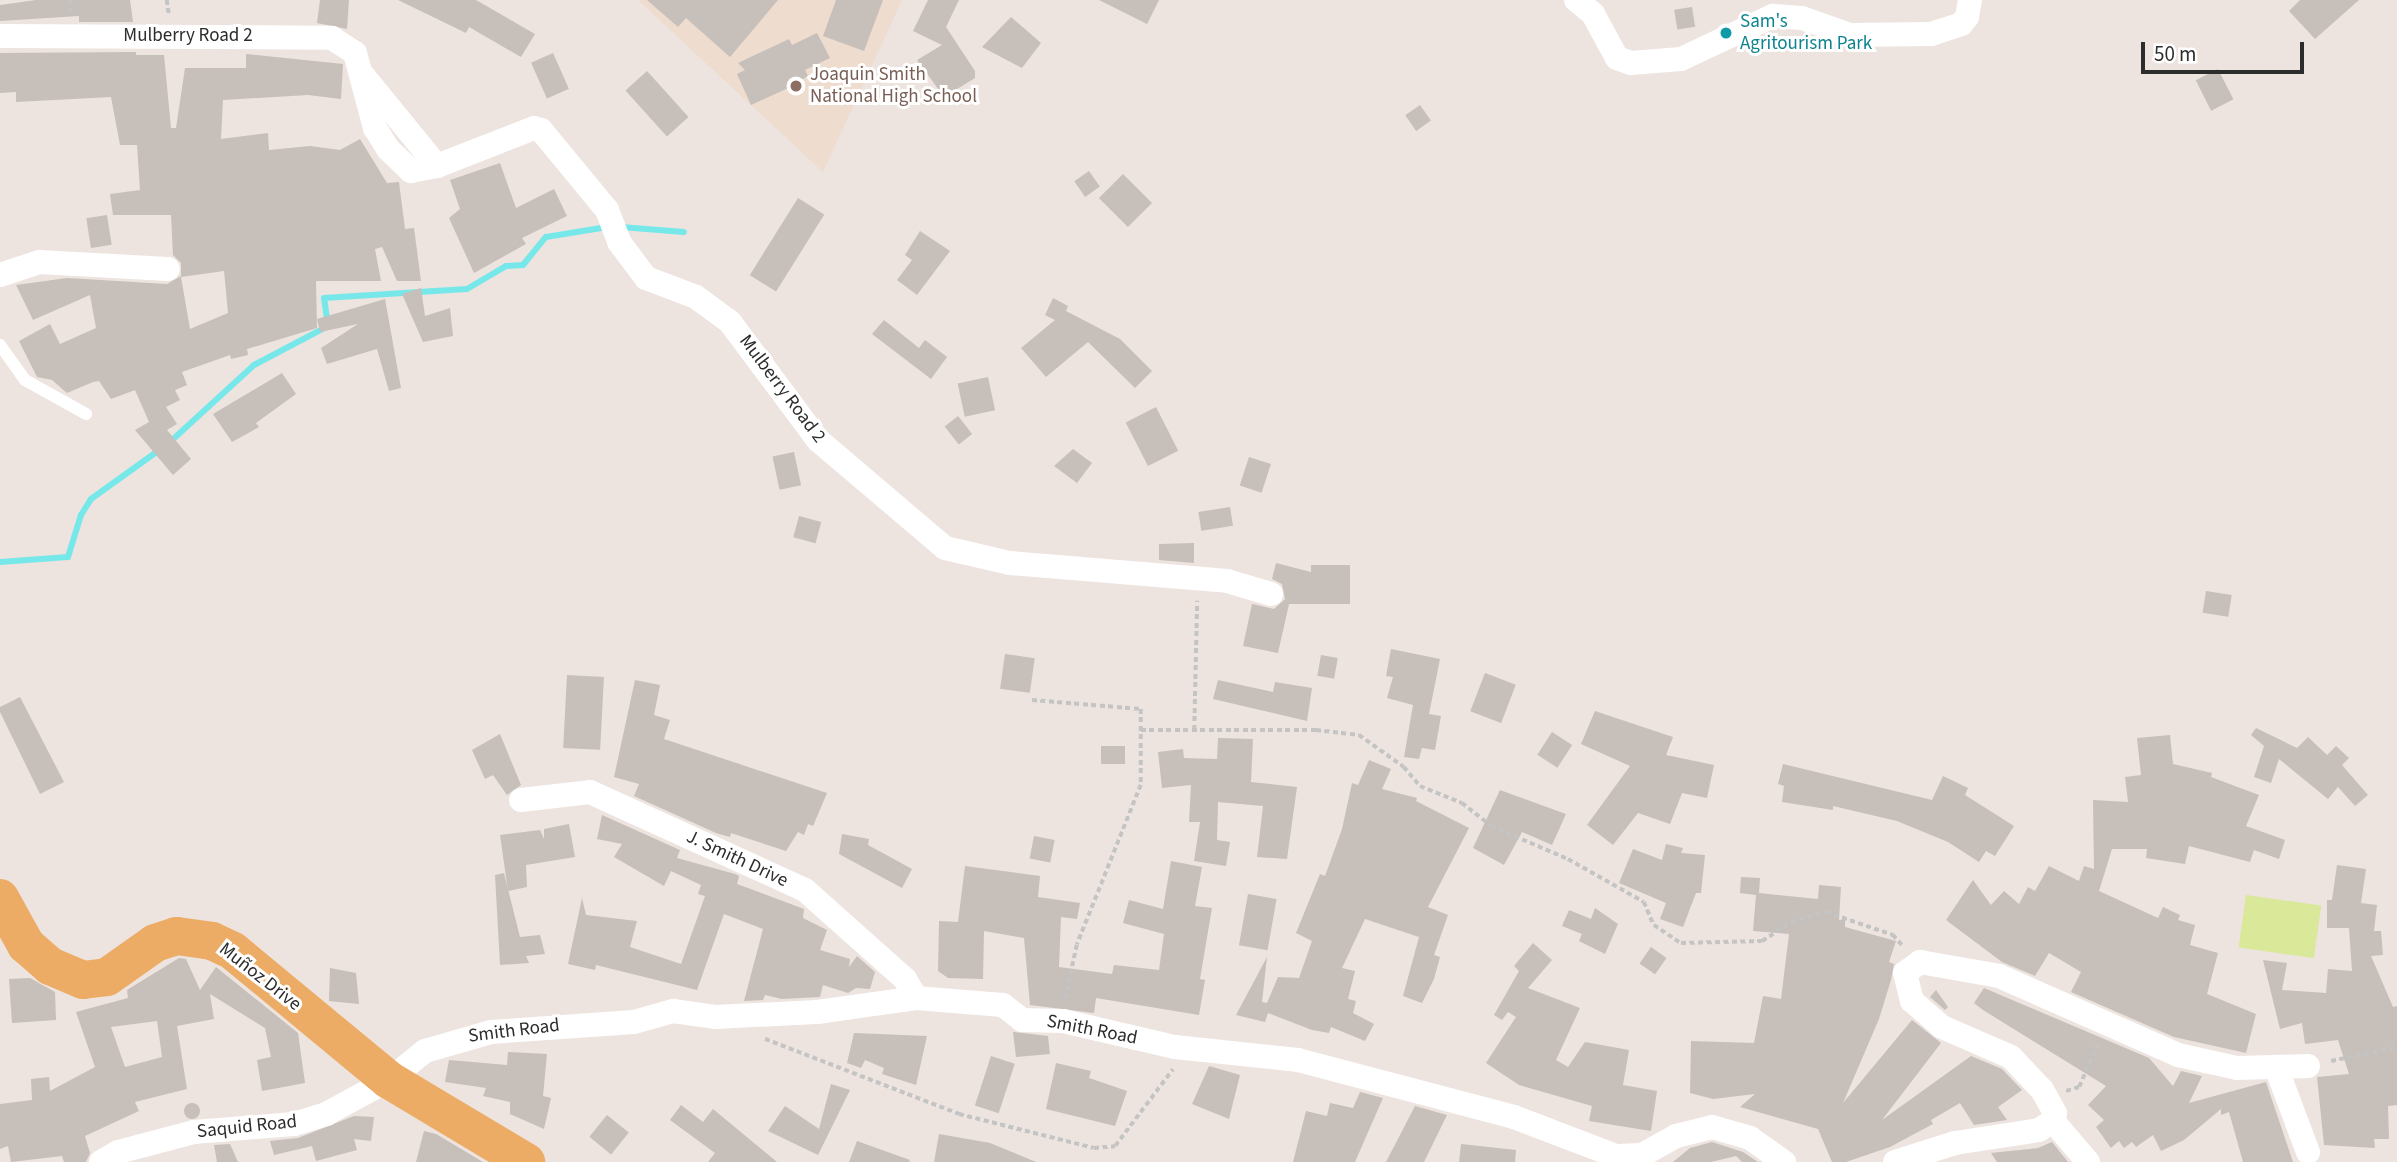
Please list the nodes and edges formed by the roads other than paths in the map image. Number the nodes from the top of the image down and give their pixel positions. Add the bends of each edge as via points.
1 (1576, 0) edge
2 (1970, 0) edge
3 (0, 36) edge
4 (168, 269) dead end
5 (0, 275) edge
6 (0, 345) edge
7 (86, 414) dead end
8 (1271, 594) dead end
9 (521, 800) dead end
10 (4, 919) edge
11 (916, 998) junction
12 (2308, 1066) road end
13 (2276, 1067) junction
14 (389, 1080) junction
15 (2050, 1110) junction
16 (1665, 1152) edge
17 (2308, 1152) dead end
18 (2088, 1161) edge
19 (101, 1162) edge
20 (526, 1162) edge
21 (1784, 1162) edge
22 (1895, 1162) edge

1 - 2 street via 1593,13 1617,58 1631,63 1681,59 1773,16 1802,18 1850,35 1941,32 1968,18
3 - 8 street, Mulberry Road 2 via 331,38 355,53 368,110 388,149 411,171 437,166 534,128 541,130 612,218 619,242 646,278 696,297 730,322 818,440 945,548 1010,563 1227,581
4 - 5 street via 39,262
6 - 7 lane via 26,380
9 - 11 street, J. Smith Drive via 590,792 805,890 905,979
10 - 14 main road, Muñoz Drive via 50,966 83,980 123,970 155,943 177,936 201,936 233,951
11 - 14 street, Smith Road via 792,1013 715,1017 673,1011 634,1022 491,1032 425,1051
11 - 16 street, Smith Road via 1003,1005 1022,1020 1063,1021 1189,1049 1298,1060 1514,1117 1616,1156
12 - 13 street
13 - 15 street via 2237,1068 2178,1055 1999,976 1920,962 1905,973 1912,1001 1942,1027 2011,1057
13 - 17 street
14 - 19 street, Saquid Road via 326,1114 294,1124 194,1132 118,1152
14 - 20 main road, Muñoz Drive
15 - 18 street
15 - 22 street via 2039,1130 1955,1143
16 - 21 street, Smith Road via 1697,1128 1726,1129 1750,1138

